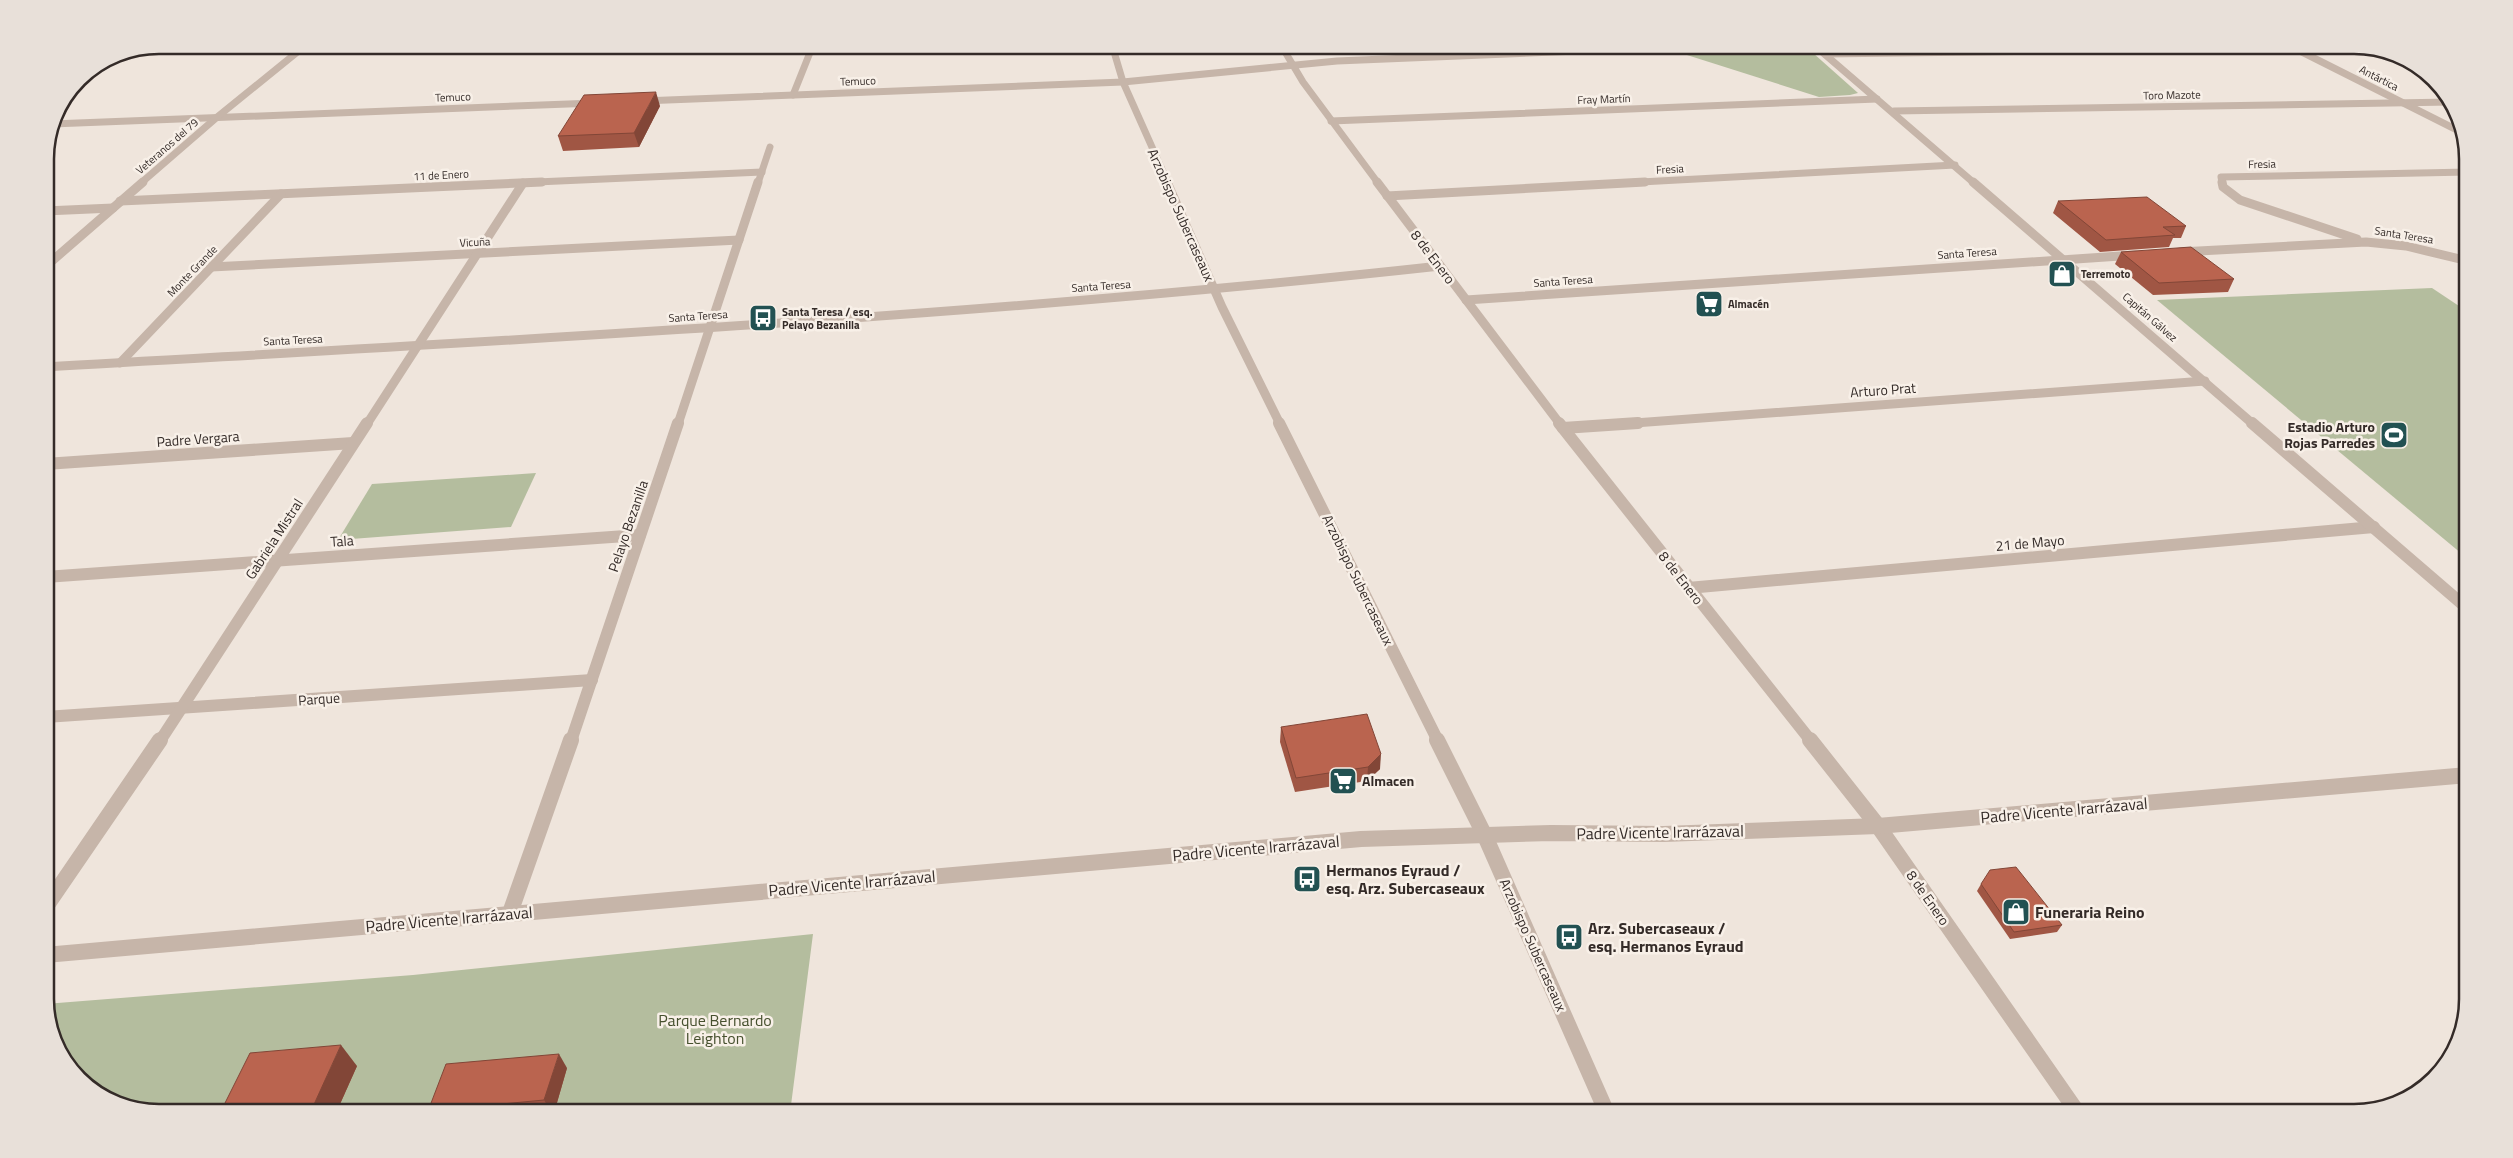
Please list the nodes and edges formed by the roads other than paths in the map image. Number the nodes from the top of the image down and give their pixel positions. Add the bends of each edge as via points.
1 (295, 54) edge
2 (809, 54) edge
3 (1115, 54) edge
4 (1286, 54) edge
5 (1505, 54) edge
6 (1825, 54) edge
7 (2306, 54) edge
8 (1292, 65) junction
9 (1123, 82) junction
10 (793, 95) junction
11 (1877, 99) junction
12 (634, 102) edge
13 (2443, 102) edge
14 (604, 103) edge
15 (2402, 103) junction
16 (1894, 111) junction
17 (216, 118) junction
18 (1331, 121) junction
19 (60, 124) edge
20 (2455, 129) edge
21 (770, 147) dead end
22 (1955, 165) junction
23 (762, 172) junction
24 (2459, 172) edge
25 (522, 183) junction
26 (281, 194) junction
27 (1387, 196) junction
28 (120, 201) junction
29 (113, 208) junction
30 (54, 211) edge
31 (739, 240) junction
32 (2366, 242) junction
33 (477, 253) junction
34 (2172, 253) edge
35 (2143, 255) edge
36 (54, 259) edge
37 (2459, 259) edge
38 (2064, 260) junction
39 (211, 266) junction
40 (1440, 266) junction
41 (1214, 290) junction
42 (1466, 300) junction
43 (710, 328) junction
44 (418, 345) junction
45 (120, 363) junction
46 (54, 367) edge
47 (2205, 381) junction
48 (1563, 428) junction
49 (353, 443) junction
50 (54, 463) edge
51 (2374, 528) junction
52 (640, 536) junction
53 (278, 561) junction
54 (54, 576) edge
55 (1688, 588) junction
56 (2459, 601) edge
57 (592, 680) junction
58 (182, 708) junction
59 (54, 717) edge
60 (2459, 776) edge
61 (1878, 826) junction
62 (1485, 836) junction
63 (54, 895) edge
64 (510, 913) junction
65 (54, 954) edge
66 (1604, 1104) edge
67 (2072, 1104) edge

1 - 17 street, Veteranos del 79
2 - 10 street
3 - 9 street, Arzobispo Subercaseaux
4 - 8 street, 8 de Enero
5 - 8 street, Temuco
6 - 11 street, Capitán Gálvez
7 - 15 street, Antártica
8 - 9 street, Temuco
8 - 18 street, 8 de Enero
9 - 10 street, Temuco
9 - 41 street, Arzobispo Subercaseaux
10 - 12 street, Temuco
11 - 16 street, Capitán Gálvez
11 - 18 street, Fray Martín
13 - 15 street, Toro Mazote
14 - 17 street, Temuco
15 - 16 street, Toro Mazote
15 - 20 street, Antártica
16 - 22 street, Capitán Gálvez
17 - 19 street, Temuco
17 - 28 street, Veteranos del 79
18 - 27 street, 8 de Enero
21 - 23 street, Pelayo Bezanilla
22 - 27 street, Fresia
22 - 38 street, Capitán Gálvez
23 - 25 street, 11 de Enero
23 - 31 street, Pelayo Bezanilla
24 - 32 street, Fresia via 2221,177 2223,187 2240,200
25 - 26 street, 11 de Enero
25 - 33 street, Gabriela Mistral
26 - 28 street, 11 de Enero
26 - 39 street, Monte Grande
27 - 40 street, 8 de Enero
28 - 29 street, Veteranos del 79
29 - 30 street
29 - 36 street, Veteranos del 79
31 - 33 street, Vicuña
31 - 43 street, Pelayo Bezanilla
32 - 34 street, Santa Teresa
32 - 37 street, Santa Teresa via 2406,246
33 - 39 street, Vicuña
33 - 44 street, Gabriela Mistral
35 - 38 street, Santa Teresa
38 - 42 street, Santa Teresa
38 - 47 street, Capitán Gálvez
39 - 45 street, Monte Grande
40 - 41 street, Santa Teresa
40 - 42 street, 8 de Enero
41 - 43 street, Santa Teresa
41 - 62 street, Arzobispo Subercaseaux
42 - 48 street, 8 de Enero
43 - 44 street, Santa Teresa
43 - 52 street, Pelayo Bezanilla
44 - 45 street, Santa Teresa
44 - 49 street, Gabriela Mistral
45 - 46 street, Santa Teresa
47 - 48 street, Arturo Prat
47 - 51 street, Capitán Gálvez
48 - 55 street, 8 de Enero
49 - 50 street, Padre Vergara
49 - 53 street, Gabriela Mistral
51 - 55 street, 21 de Mayo
51 - 56 street, Capitán Gálvez
52 - 53 street, Tala
52 - 57 street, Pelayo Bezanilla
53 - 54 street, Tala
53 - 58 street, Gabriela Mistral
55 - 61 street, 8 de Enero
57 - 58 street, Parque
57 - 64 street, Pelayo Bezanilla
58 - 59 street, Parque
58 - 63 street, Gabriela Mistral
60 - 61 street, Padre Vicente Irarrázaval
61 - 62 street, Padre Vicente Irarrázaval via 1664,834
61 - 67 street, 8 de Enero
62 - 64 street, Padre Vicente Irarrázaval via 1362,839
62 - 66 street, Arzobispo Subercaseaux
64 - 65 street, Padre Vicente Irarrázaval

